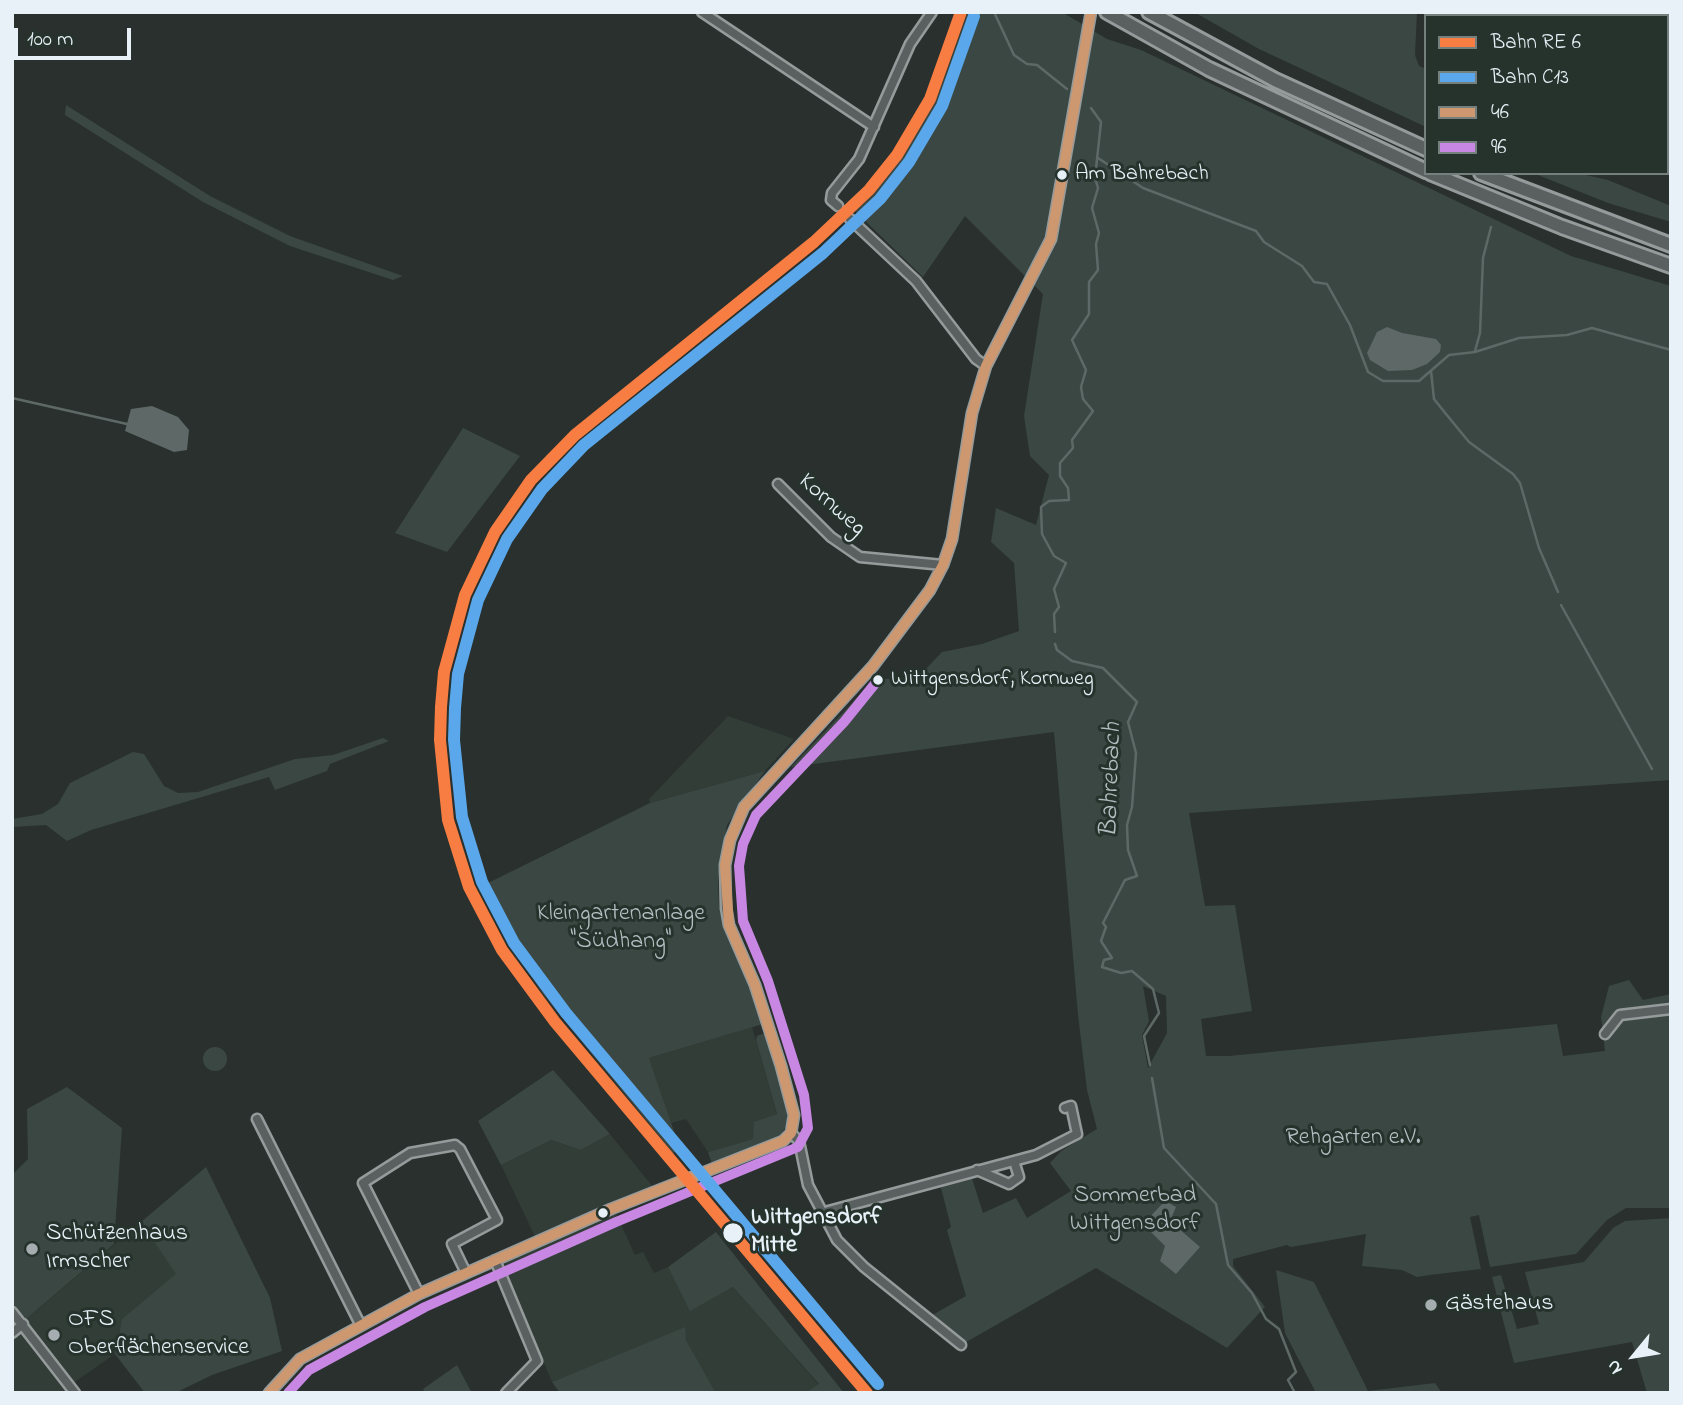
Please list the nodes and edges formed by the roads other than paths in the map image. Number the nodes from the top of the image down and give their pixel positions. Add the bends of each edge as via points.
1 (702, 12) edge
2 (932, 12) edge
3 (1091, 12) edge
4 (1107, 12) edge
5 (1149, 12) edge
6 (874, 127) junction
7 (1424, 148) edge
8 (1424, 170) edge
9 (1435, 175) edge
10 (1486, 175) edge
11 (838, 206) dead end
12 (850, 219) dead end
13 (1671, 245) edge
14 (1671, 266) edge
15 (986, 366) junction
16 (778, 484) dead end
17 (943, 565) junction
18 (1671, 1009) edge
19 (1605, 1034) dead end
20 (1065, 1108) dead end
21 (257, 1118) dead end
22 (791, 1133) junction
23 (1014, 1161) junction
24 (977, 1170) junction
25 (821, 1213) junction
26 (495, 1260) junction
27 (466, 1273) junction
28 (419, 1294) junction
29 (12, 1311) edge
30 (23, 1324) junction
31 (360, 1324) junction
32 (12, 1332) edge
33 (961, 1345) dead end
34 (75, 1393) edge
35 (269, 1393) edge
36 (506, 1393) edge

1 - 6 street
2 - 6 street via 910,44
3 - 15 street via 1051,239
4 - 8 highway via 1243,86
5 - 7 highway via 1275,80
6 - 11 street via 859,159 832,193 831,200
9 - 14 highway
10 - 13 highway
12 - 15 street via 916,281
15 - 17 street via 970,422 952,539
16 - 17 street, Kornweg via 831,537 860,556
17 - 22 street via 896,636 834,712 744,807 730,840 725,864 729,925 755,985 781,1066 793,1115
18 - 19 street via 1620,1016
20 - 23 street via 1071,1107 1077,1134
21 - 31 street
22 - 25 street via 799,1141 808,1185
22 - 26 street via 783,1141
23 - 24 street
23 - 24 street via 1018,1177 1009,1184
24 - 25 street
25 - 33 street via 837,1240 864,1267
26 - 27 street
26 - 36 street via 537,1361
27 - 28 street
27 - 28 street via 452,1244 496,1220 455,1145 410,1153 363,1183
28 - 31 street
29 - 30 street
30 - 32 street
30 - 34 street
31 - 35 street via 300,1359

